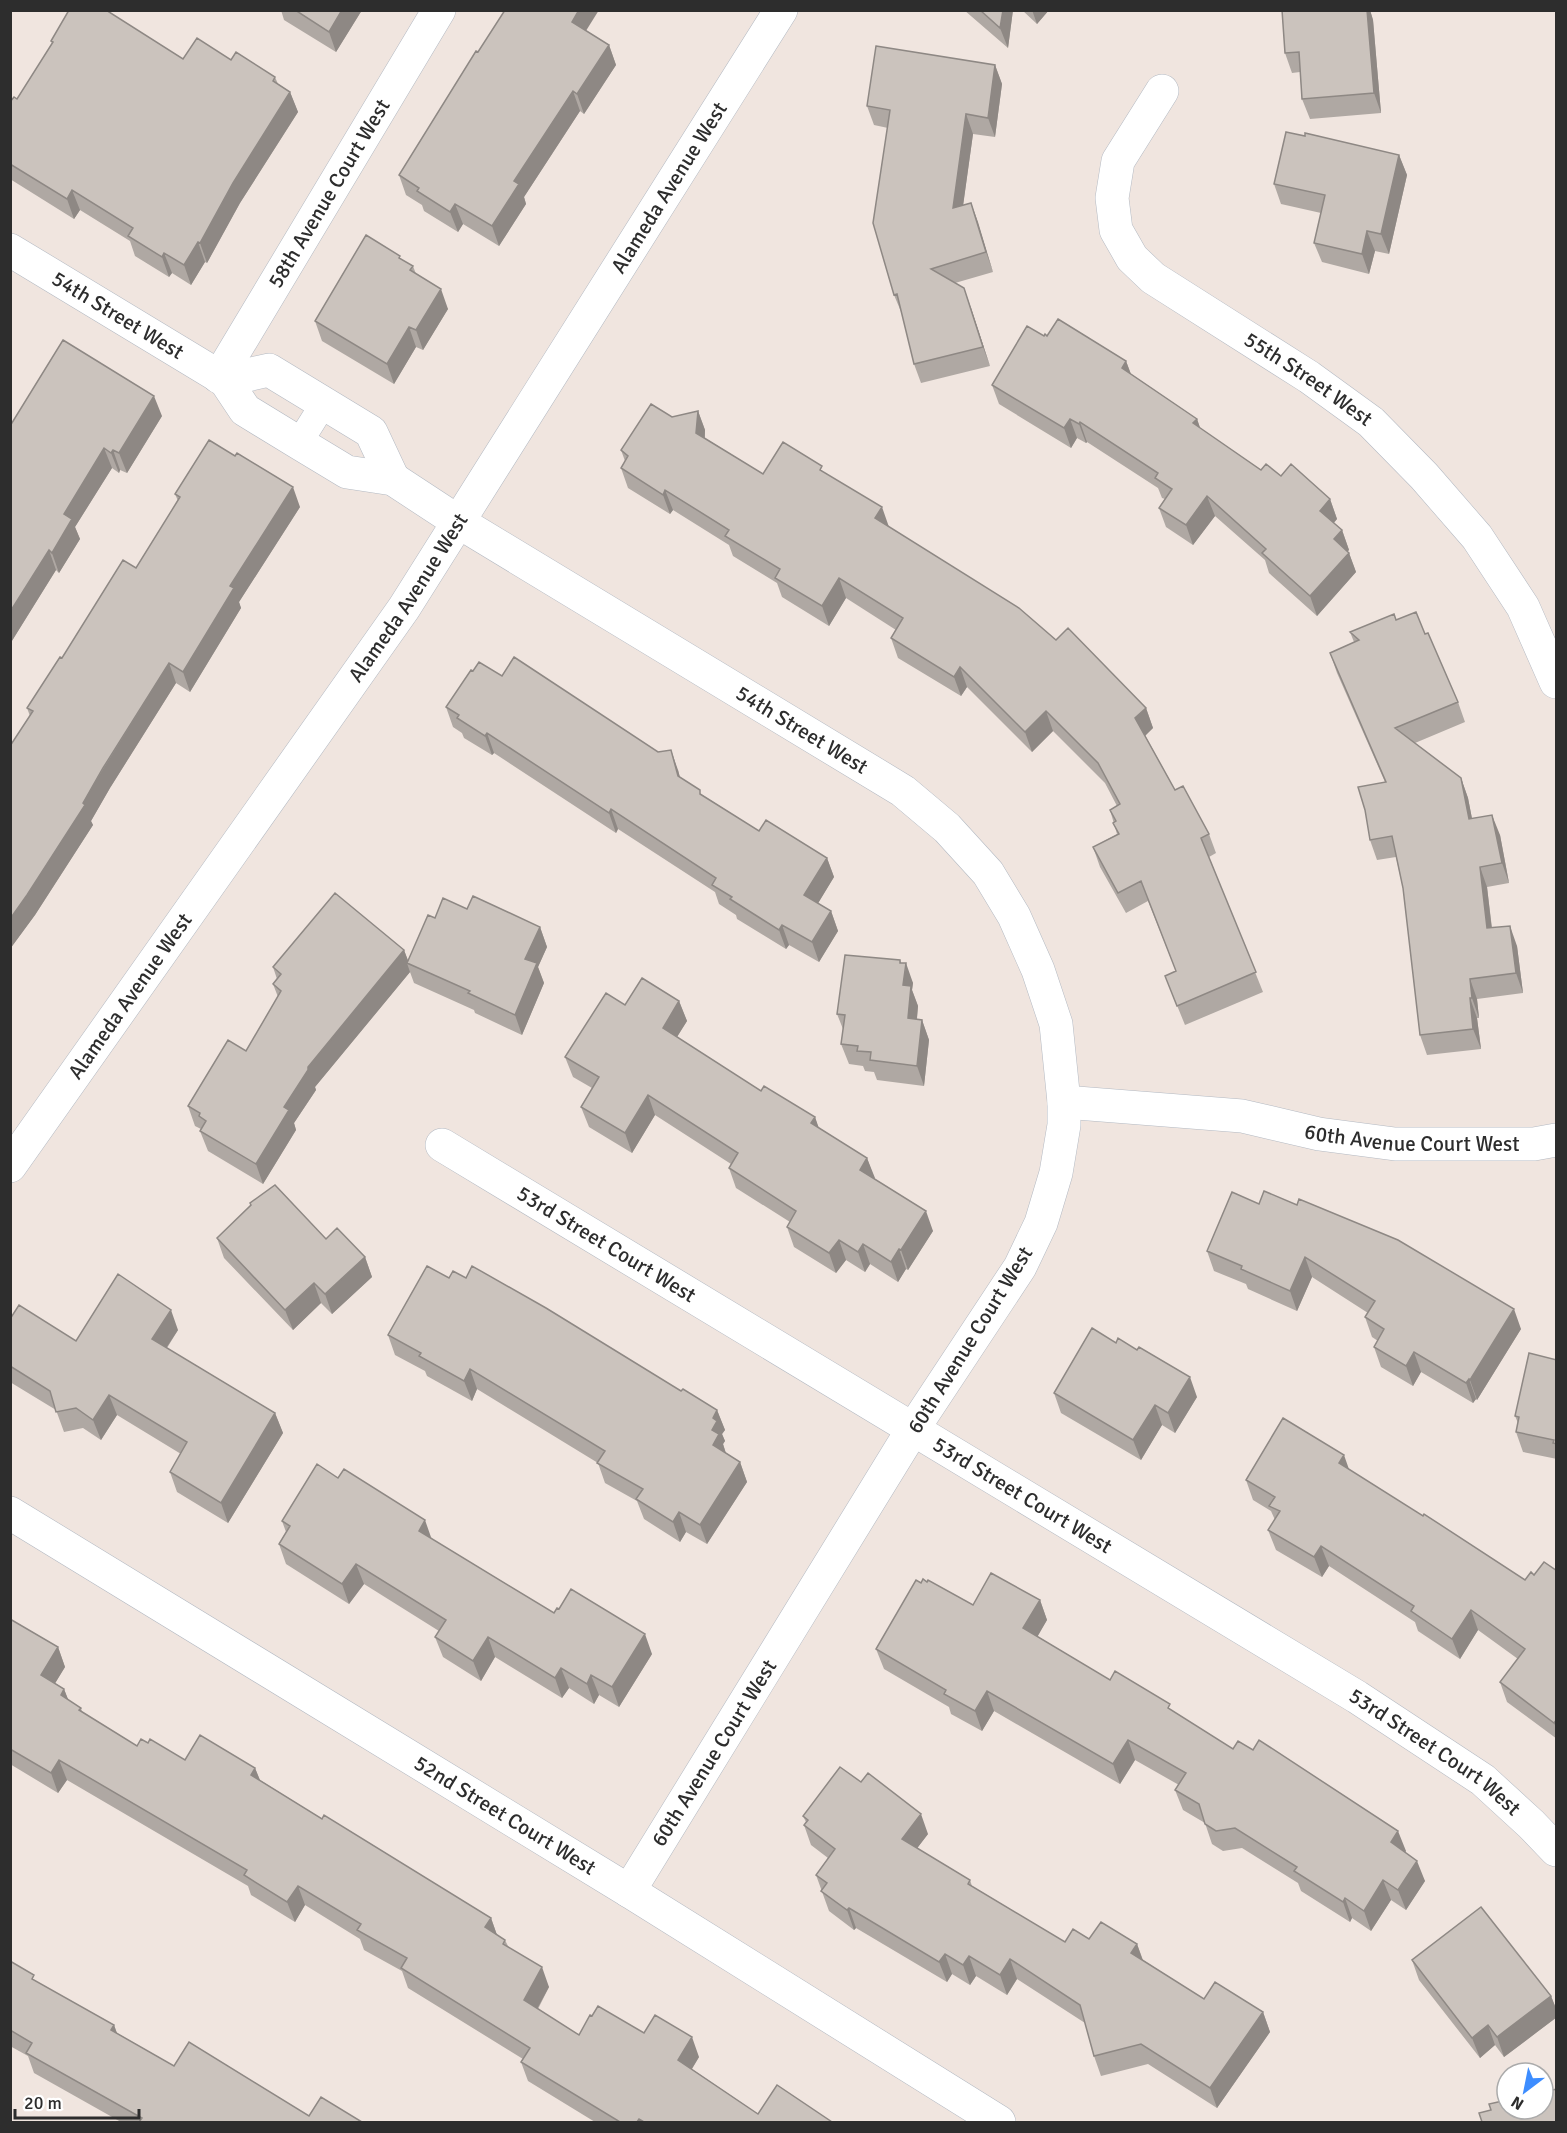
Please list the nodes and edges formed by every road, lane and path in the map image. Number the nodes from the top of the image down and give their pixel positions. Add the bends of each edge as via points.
1 (439, 10) edge
2 (781, 10) edge
3 (1162, 91) dead end
4 (10, 250) edge
5 (222, 378) junction
6 (324, 403) junction
7 (299, 443) junction
8 (393, 479) junction
9 (457, 521) junction
10 (1557, 682) edge
11 (1064, 1102) junction
12 (1557, 1140) edge
13 (442, 1145) dead end
14 (10, 1166) edge
15 (913, 1429) junction
16 (10, 1513) edge
17 (1557, 1850) edge
18 (629, 1891) junction
19 (999, 2122) edge

1 - 5 street, 58th Avenue Court West
2 - 9 street, Alameda Avenue West
3 - 10 street, 55th Street West via 1118,161 1112,198 1116,230 1132,258 1153,278 1309,377 1371,422 1477,537 1523,607
4 - 5 street, 54th Street West
5 - 6 street via 269,370
5 - 7 street, 54th Street West via 245,410
6 - 7 lane
6 - 8 street via 371,432
7 - 8 street, 54th Street West via 347,472
8 - 9 street, 54th Street West
9 - 11 street, 54th Street West via 903,791 947,828 988,873 1014,916 1038,970 1056,1024
9 - 14 street, Alameda Avenue West via 404,608
11 - 12 street, 60th Avenue Court West via 1242,1116 1319,1134 1395,1144 1534,1144
11 - 15 street, 60th Avenue Court West via 1056,1173 1041,1223 1020,1267
13 - 15 street, 53rd Street Court West
15 - 17 street, 53rd Street Court West via 1357,1697 1483,1780
15 - 18 street, 60th Avenue Court West
16 - 18 street, 52nd Street Court West
18 - 19 street, 52nd Street Court West

